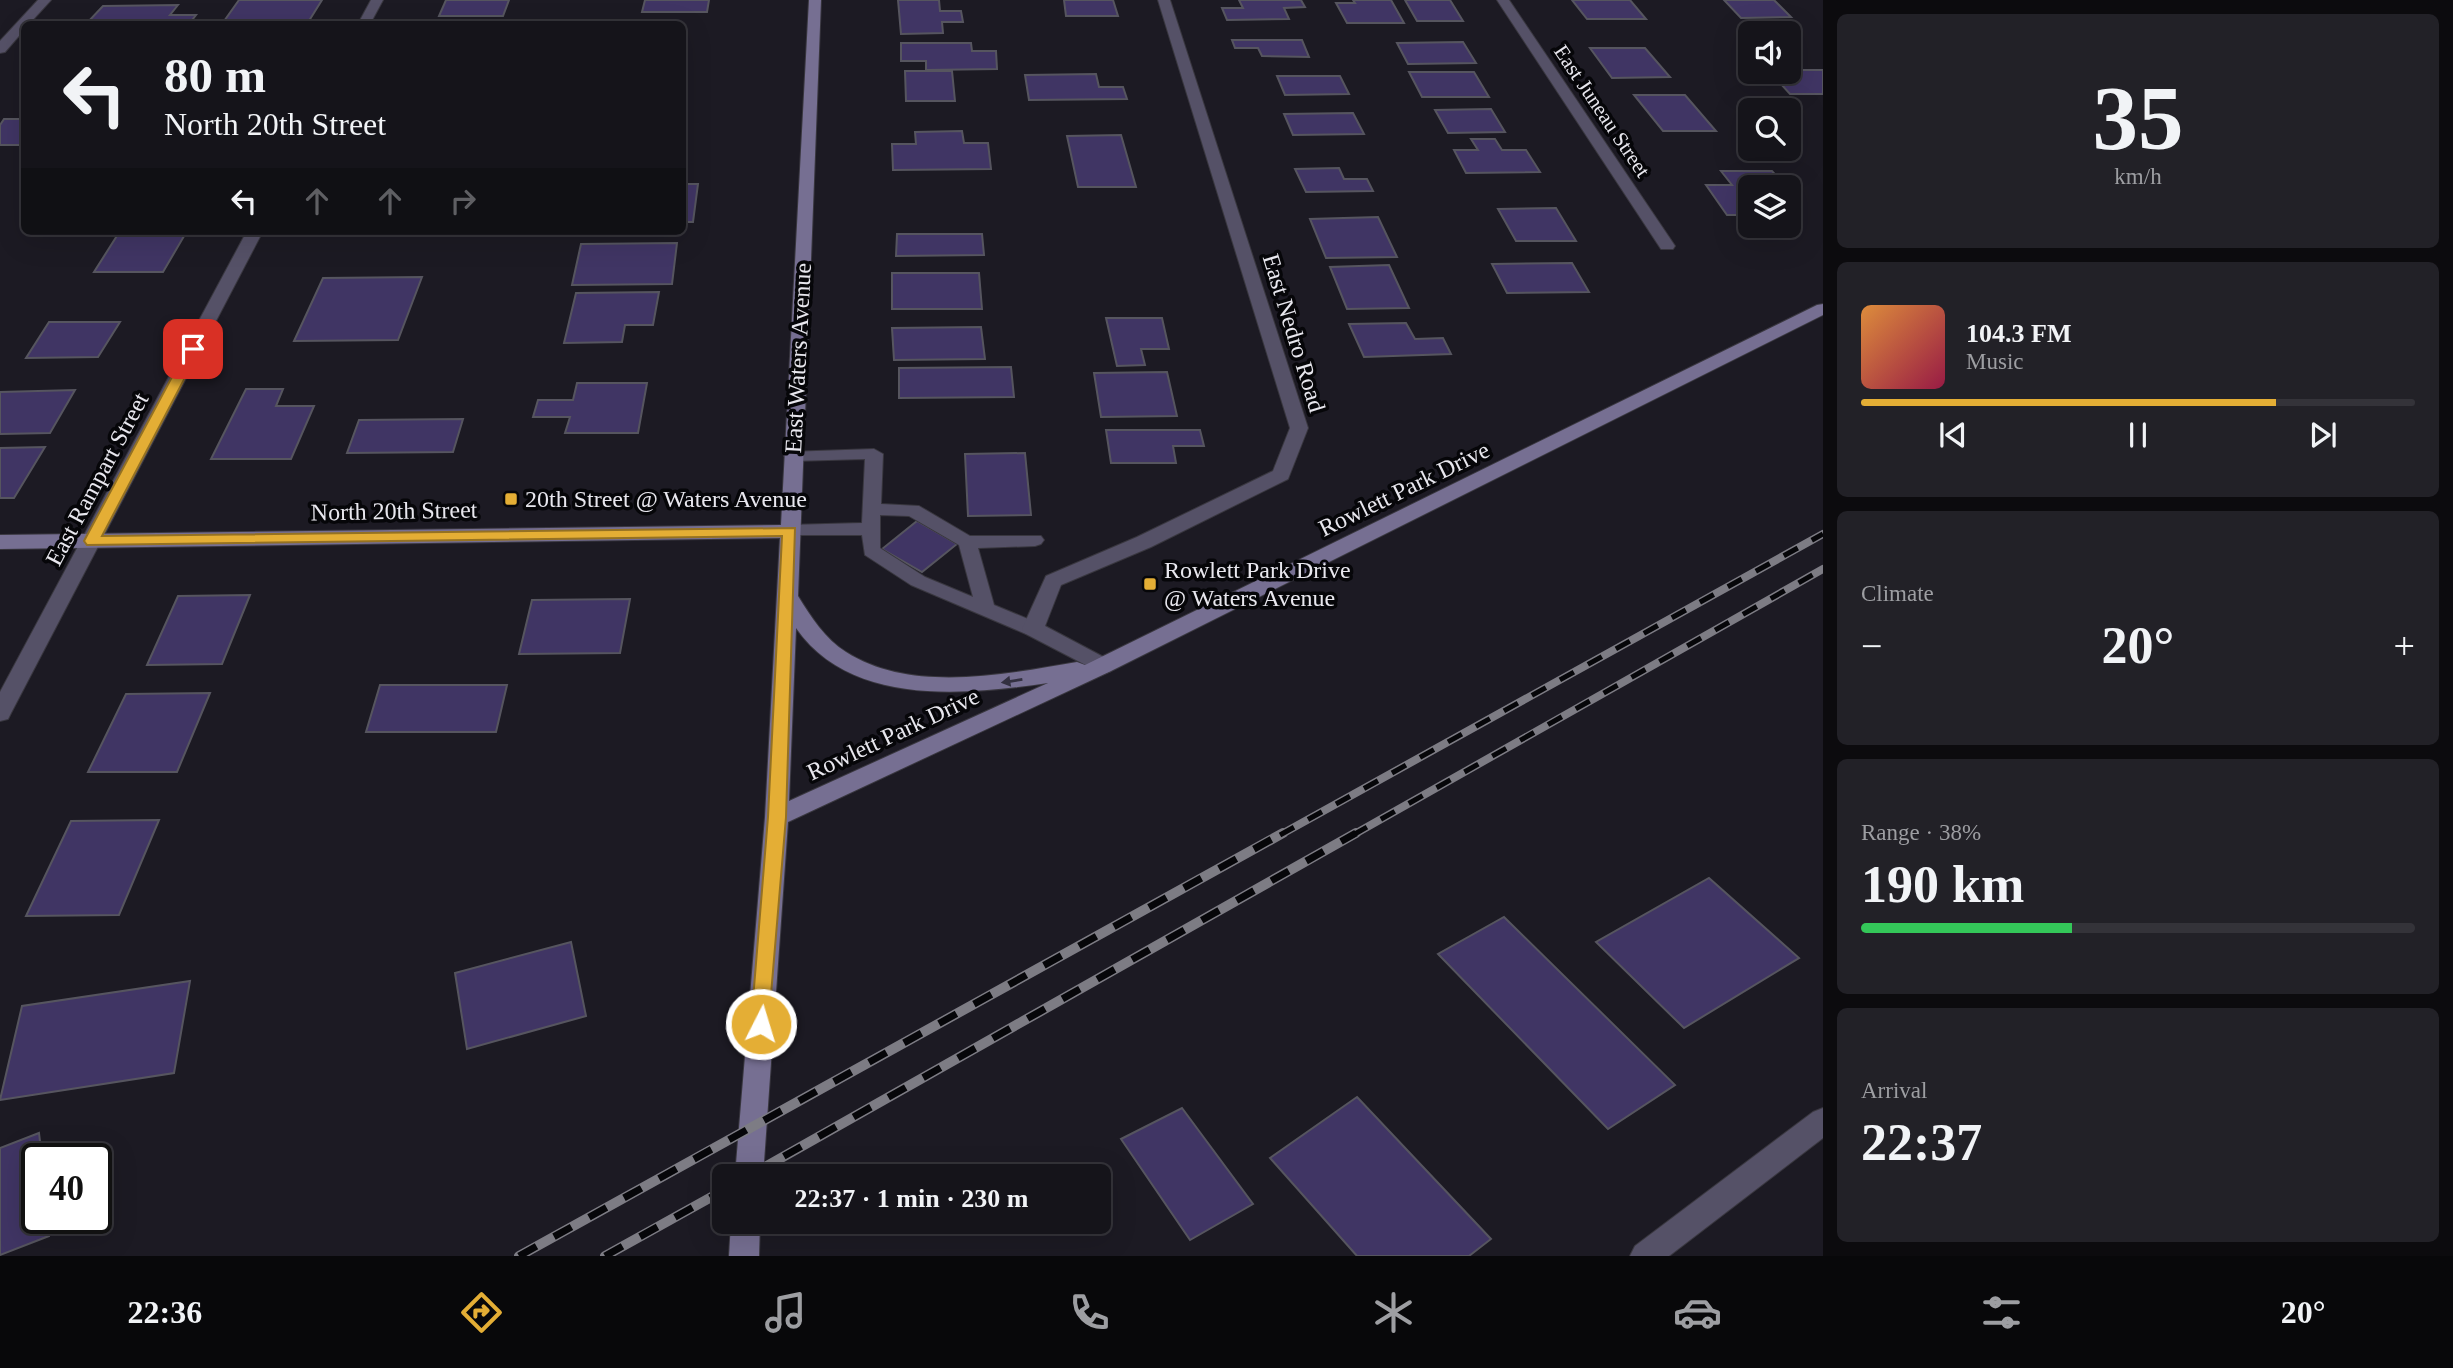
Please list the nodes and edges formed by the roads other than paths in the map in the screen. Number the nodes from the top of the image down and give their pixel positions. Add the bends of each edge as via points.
1 (45, 0) edge
2 (377, 0) edge
3 (814, 0) edge
4 (1164, 0) edge
5 (1503, 0) edge
6 (26, 21) edge
7 (366, 21) edge
8 (21, 26) edge
9 (0, 49) edge
10 (253, 235) edge
11 (1667, 246) dead end
12 (1823, 309) edge
13 (793, 456) junction
14 (872, 509) junction
15 (871, 529) junction
16 (789, 531) junction
17 (1035, 540) dead end
18 (92, 541) junction
19 (0, 542) edge
20 (967, 542) junction
21 (786, 595) junction
22 (986, 610) junction
23 (1032, 629) junction
24 (1103, 666) junction
25 (0, 713) edge
26 (777, 817) junction
27 (1823, 1121) edge
28 (750, 1164) edge
29 (745, 1234) edge
30 (744, 1256) edge
31 (1645, 1256) edge

1 - 6 street
2 - 7 street
3 - 13 street, East Waters Avenue
4 - 23 street, East Nedro Road via 1299,428 1281,475 1054,581
5 - 11 street, East Juneau Street
8 - 9 street
10 - 18 street, East Rampart Street
12 - 24 street, Rowlett Park Drive
13 - 14 lane via 874,454
13 - 16 street, East Waters Avenue
14 - 15 lane
14 - 20 lane via 913,510
15 - 16 lane
15 - 22 lane via 871,551 918,581
16 - 18 street, North 20th Street
16 - 21 street, East Waters Avenue
17 - 20 lane
18 - 19 street, North 20th Street
18 - 25 street, East Rampart Street
20 - 22 lane
24 -> 21 street via 996,683 928,684 878,674 842,660 813,636
21 - 26 street, East Waters Avenue
22 - 23 lane
23 - 24 street
24 - 26 street, Rowlett Park Drive
26 - 28 street, East Waters Avenue
27 - 31 street
29 - 30 street

